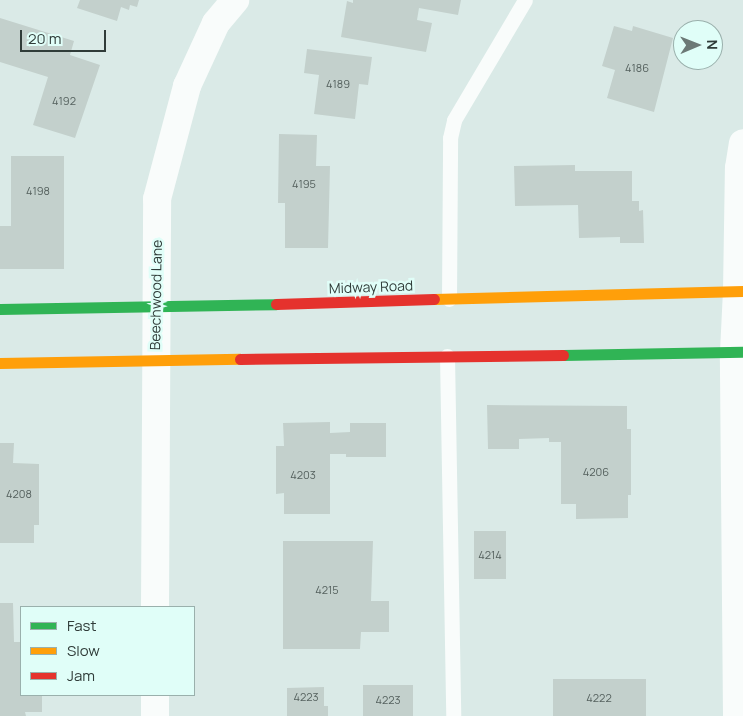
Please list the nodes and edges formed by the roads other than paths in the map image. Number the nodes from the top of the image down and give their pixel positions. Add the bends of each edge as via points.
1 (235, 0) edge
2 (525, 0) edge
3 (743, 143) edge
4 (740, 291) edge
5 (450, 300) junction
6 (155, 307) junction
7 (0, 309) edge
8 (738, 352) edge
9 (447, 356) junction
10 (155, 360) junction
11 (0, 363) edge
12 (155, 606) edge
13 (155, 696) edge
14 (155, 716) edge
15 (453, 716) edge
16 (737, 716) edge

1 - 6 street, Beechwood Lane via 216,23 187,86 157,199
2 - 5 lane via 454,120 450,138
3 - 4 street via 738,168
4 - 5 main road, Midway Road
4 - 8 street
5 - 6 main road, Midway Road
6 - 7 main road, Midway Road
6 - 10 street, Beechwood Lane
8 - 9 main road
8 - 16 street
9 - 10 main road
9 - 15 lane
10 - 11 main road
10 - 12 street, Beechwood Lane
13 - 14 street

